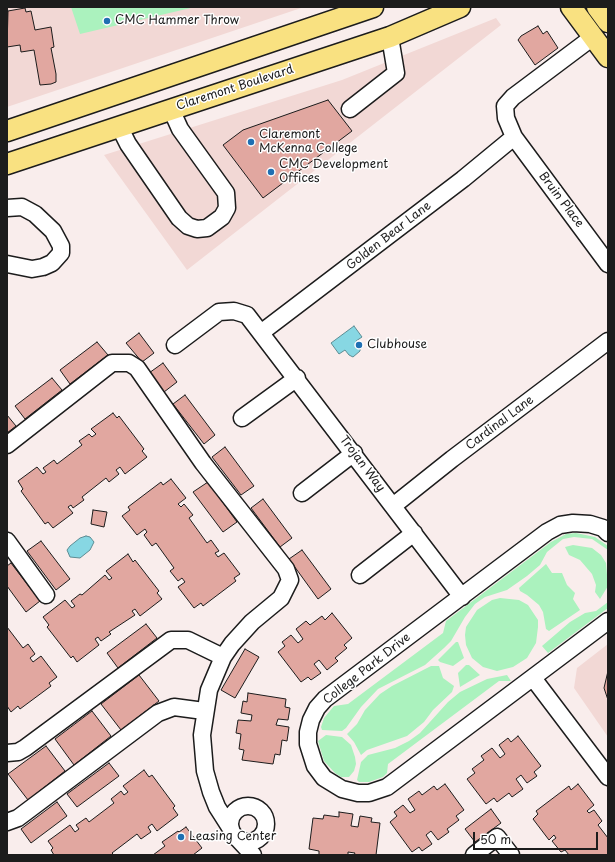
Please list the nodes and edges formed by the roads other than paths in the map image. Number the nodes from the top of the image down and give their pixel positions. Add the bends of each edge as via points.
1 (373, 7) edge
2 (460, 7) edge
3 (571, 7) edge
4 (597, 7) edge
5 (608, 22) edge
6 (390, 37) junction
7 (593, 37) junction
8 (608, 57) edge
9 (171, 109) junction
10 (350, 110) dead end
11 (119, 126) junction
12 (7, 131) edge
13 (514, 137) junction
14 (7, 164) edge
15 (7, 208) edge
16 (7, 264) edge
17 (608, 264) edge
18 (262, 332) junction
19 (608, 341) edge
20 (175, 345) dead end
21 (297, 378) junction
22 (242, 418) dead end
23 (7, 445) edge
24 (354, 454) junction
25 (302, 493) dead end
26 (393, 506) junction
27 (608, 533) edge
28 (414, 534) junction
29 (7, 541) edge
30 (360, 575) dead end
31 (46, 595) dead end
32 (462, 597) junction
33 (608, 621) edge
34 (224, 657) junction
35 (533, 678) junction
36 (204, 711) junction
37 (7, 753) edge
38 (608, 777) edge
39 (7, 822) edge
40 (253, 855) edge
41 (474, 855) edge
42 (511, 855) edge

1 - 12 main road
2 - 6 main road, Claremont Boulevard
3 - 7 main road
4 - 5 main road
6 - 9 main road, Claremont Boulevard
6 - 10 street via 396,73
7 - 8 main road
7 - 13 street, Bruin Place via 507,103 506,118
9 - 11 main road, Claremont Boulevard
9 - 11 street via 180,129 226,193 227,208 222,217 207,228 197,229 188,226 179,218 128,144
11 - 14 main road, Claremont Boulevard
13 - 17 street, Bruin Place
13 - 18 street, Golden Bear Lane via 432,203
15 - 16 street via 22,207 35,214 53,231 61,246 61,253 44,267 32,269
18 - 20 street, Trojan Way via 247,315 234,311 219,312
18 - 21 street, Trojan Way
19 - 26 street, Cardinal Lane
21 - 22 street
21 - 24 street, Trojan Way
23 - 34 street via 112,363 129,363 137,368 203,463 286,569 290,580 281,598 252,622
24 - 25 street
24 - 26 street, Trojan Way
26 - 28 street, Trojan Way
27 - 32 street, College Park Drive via 603,528 590,524 560,525 547,532
28 - 30 street
28 - 32 street, Trojan Way
29 - 31 street
32 - 35 street, College Park Drive via 325,699 317,708 308,732 310,754 318,772 342,789 358,793 379,791
33 - 35 street, College Park Drive
34 - 36 street via 209,690
34 - 37 street via 188,640 171,640 25,748
35 - 38 street
36 - 39 street via 174,707 158,713 18,818
36 - 40 street via 202,735 205,770 211,792 235,834
41 - 42 street via 497,837

